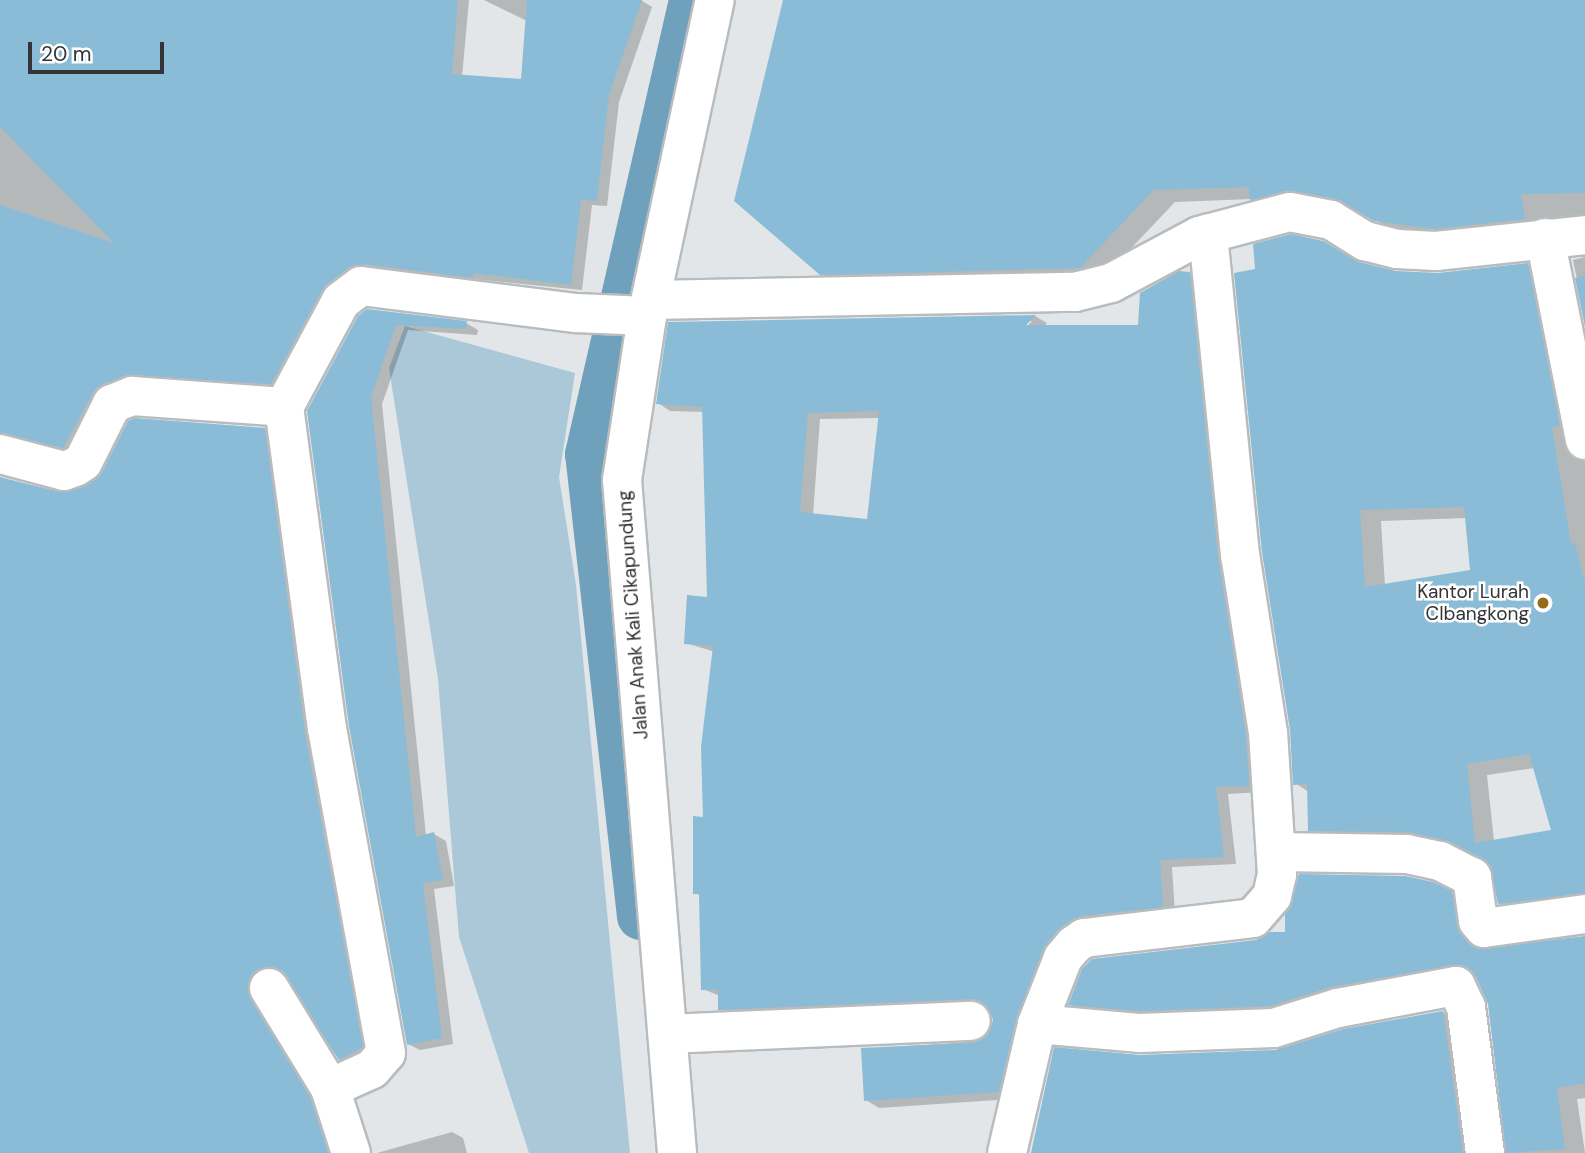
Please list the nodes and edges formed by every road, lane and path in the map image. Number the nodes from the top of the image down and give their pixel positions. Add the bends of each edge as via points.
1 (715, 0) edge
2 (1208, 234) junction
3 (1585, 236) edge
4 (1545, 238) junction
5 (642, 311) junction
6 (284, 407) junction
7 (1585, 440) edge
8 (0, 454) edge
9 (1277, 852) junction
10 (1585, 914) edge
11 (269, 988) dead end
12 (971, 1021) dead end
13 (1037, 1024) junction
14 (668, 1034) junction
15 (330, 1088) junction
16 (351, 1153) edge
17 (677, 1153) edge
18 (1007, 1153) edge
19 (1485, 1153) edge

1 - 5 street, Jalan Anak Kali Cikapundung
2 - 4 street via 1290,212 1331,220 1365,241 1396,248 1436,251
2 - 5 street via 1184,242 1111,283 1075,292
2 - 9 street via 1240,555 1268,733
3 - 4 street
4 - 7 street
5 - 6 street via 576,313 361,286 341,301
5 - 14 street, Jalan Anak Kali Cikapundung via 623,454 622,504
6 - 8 street via 132,396 112,404 83,463 75,467 64,471
6 - 15 street via 337,790 386,1053 372,1069
9 - 10 street via 1407,854 1440,861 1472,877 1478,920 1484,928
9 - 13 street via 1272,895 1253,918 1084,938 1074,945 1063,958
11 - 15 street
12 - 14 street
13 - 18 street
13 - 19 street via 1139,1034 1274,1028 1338,1008 1456,986 1463,994 1470,1032
14 - 17 street, Jalan Anak Kali Cikapundung
15 - 16 street

